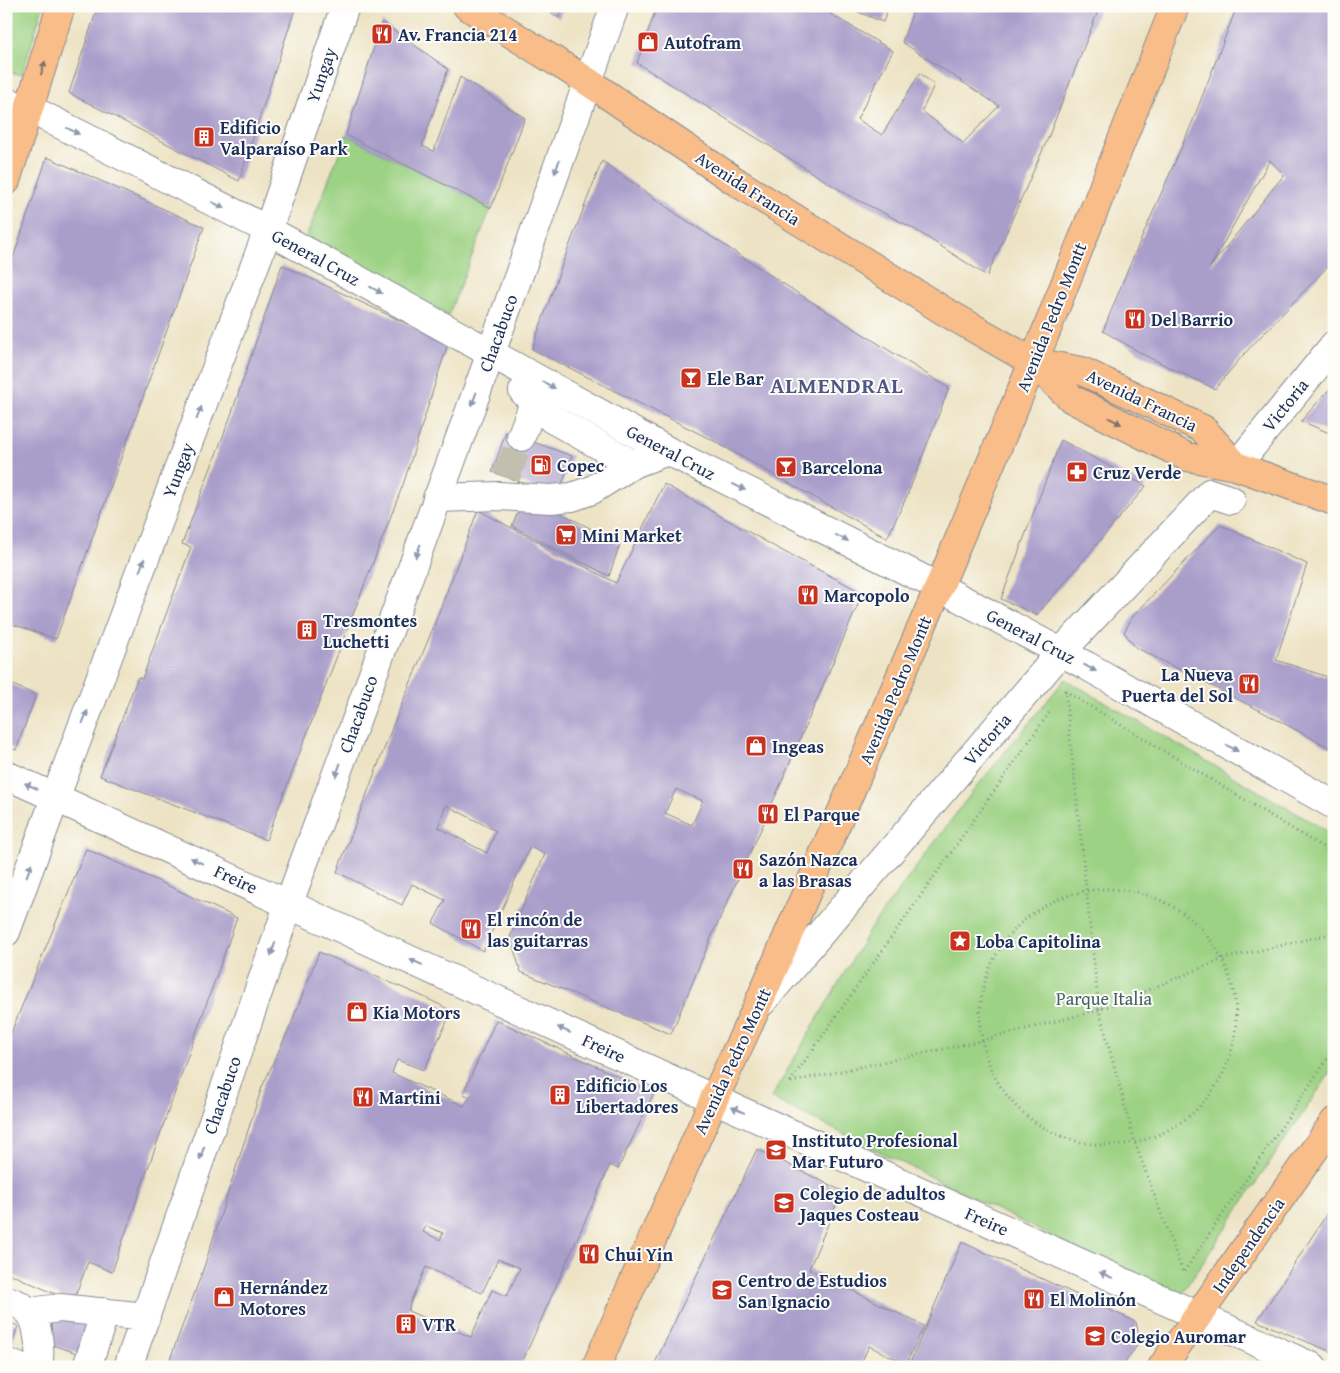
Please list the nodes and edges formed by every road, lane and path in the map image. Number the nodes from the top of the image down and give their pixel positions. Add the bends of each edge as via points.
1 (61, 6) edge
2 (345, 6) edge
3 (467, 6) edge
4 (615, 6) edge
5 (1175, 6) edge
6 (587, 81) junction
7 (18, 105) edge
8 (6, 181) edge
9 (268, 230) junction
10 (1334, 345) edge
11 (491, 353) junction
12 (1033, 362) junction
13 (534, 403) junction
14 (521, 437) tunnel mouth
15 (668, 452) junction
16 (633, 464) junction
17 (1236, 466) junction
18 (437, 498) junction
19 (1231, 500) dead end
20 (1334, 501) edge
21 (940, 587) junction
22 (1061, 652) junction
23 (1087, 666) junction
24 (1065, 690) junction
25 (1059, 698) dead end
26 (1054, 707) dead end
27 (6, 775) edge
28 (56, 796) junction
29 (1334, 805) edge
30 (1334, 854) edge
31 (1086, 890) junction
32 (289, 903) junction
33 (6, 932) edge
34 (1334, 933) edge
35 (1223, 959) junction
36 (756, 1009) junction
37 (1099, 1010) junction
38 (980, 1042) junction
39 (1334, 1049) edge
40 (714, 1099) junction
41 (1334, 1122) edge
42 (1135, 1143) junction
43 (18, 1306) edge
44 (105, 1312) junction
45 (1198, 1316) junction
46 (146, 1317) junction
47 (6, 1362) edge
48 (36, 1366) edge
49 (88, 1367) edge
50 (128, 1367) edge
51 (596, 1367) edge
52 (1162, 1367) edge
53 (1313, 1367) edge

7 -> 1 main road
2 - 9 street, Yungay
3 - 6 main road, Avenida Francia
4 - 6 street, Chacabuco
5 - 12 main road, Avenida Pedro Montt
6 -> 11 street, Chacabuco
6 - 12 main road, Avenida Francia via 738,183 944,311
7 - 8 main road
7 -> 9 street, General Cruz
9 -> 11 street, General Cruz
28 -> 9 street, Yungay
10 - 17 street, Victoria
11 - 13 street
11 -> 15 street, General Cruz
11 -> 18 street, Chacabuco
12 - 17 main road, Avenida Francia via 1072,399 1187,457
12 - 21 main road, Avenida Pedro Montt
13 - 14 street
13 - 16 street via 552,419
15 - 16 street
15 -> 21 street, General Cruz
16 - 18 street via 592,490 572,497 551,499 502,487
17 - 20 main road, Avenida Francia
18 -> 32 street, Chacabuco
19 - 22 street, Victoria via 1210,494
21 - 22 street, General Cruz
21 - 36 main road, Avenida Pedro Montt
22 - 23 street, General Cruz
22 - 36 street, Victoria
23 - 24 path
23 -> 29 street, General Cruz
24 - 25 path
24 - 30 path
24 - 31 path
26 - 38 path via 790,1082
28 -> 27 street, Freire
32 -> 28 street, Freire
33 -> 28 street, Yungay
31 - 35 path via 1127,889 1166,902 1199,926
31 - 37 path
31 - 38 path via 1051,901 1020,922 997,950 983,985
40 -> 32 street, Freire
32 -> 46 street, Chacabuco
34 - 35 path
35 - 37 path
35 - 42 path via 1235,996 1235,1035 1224,1073 1194,1111 1171,1129
36 - 40 main road, Avenida Pedro Montt
37 - 38 path
37 - 42 path
38 - 42 path via 988,1066 1012,1104 1047,1131 1090,1144
39 - 42 path via 1182,1273
45 -> 40 street, Freire
40 - 51 main road, Avenida Pedro Montt
41 - 45 main road, Independencia
43 - 44 street
43 - 48 street via 39,1337
44 - 46 street
44 - 49 street
45 - 52 main road, Independencia
45 - 53 street, Freire
46 - 50 street, Chacabuco
47 - 48 street

